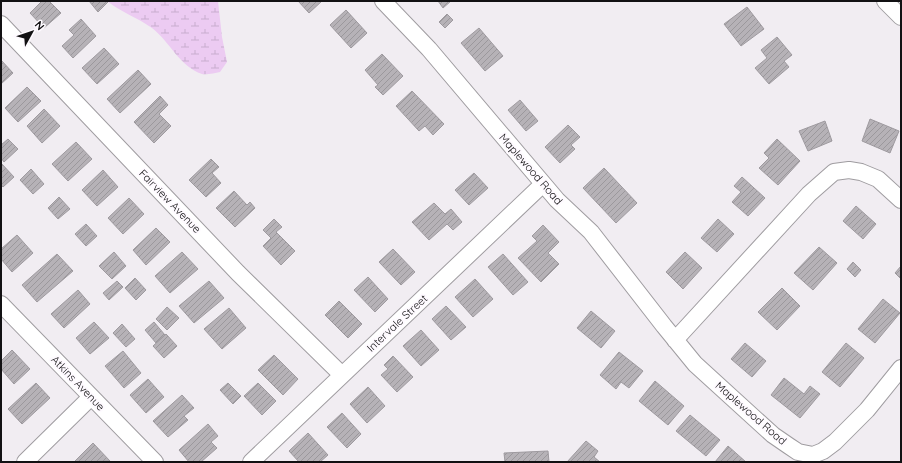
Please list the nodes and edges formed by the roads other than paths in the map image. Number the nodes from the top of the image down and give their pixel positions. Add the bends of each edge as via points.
1 (383, 1) edge
2 (885, 1) edge
3 (901, 17) edge
4 (1, 24) edge
5 (543, 184) junction
6 (901, 200) edge
7 (1, 304) edge
8 (675, 340) junction
9 (901, 368) edge
10 (342, 374) junction
11 (91, 396) junction
12 (25, 462) edge
13 (155, 462) edge
14 (251, 462) edge

1 - 5 street, Maplewood Road via 429,49
2 - 3 street
4 - 10 street, Fairview Avenue via 238,273
5 - 8 street, Maplewood Road via 591,232
5 - 10 street, Intervale Street
6 - 8 street via 878,180 861,172 834,172 809,194
7 - 11 street, Atkins Avenue
8 - 9 street, Maplewood Road via 695,364 773,435 798,452 813,455 835,442 867,410
10 - 14 street, Intervale Street
11 - 12 street
11 - 13 street, Atkins Avenue

